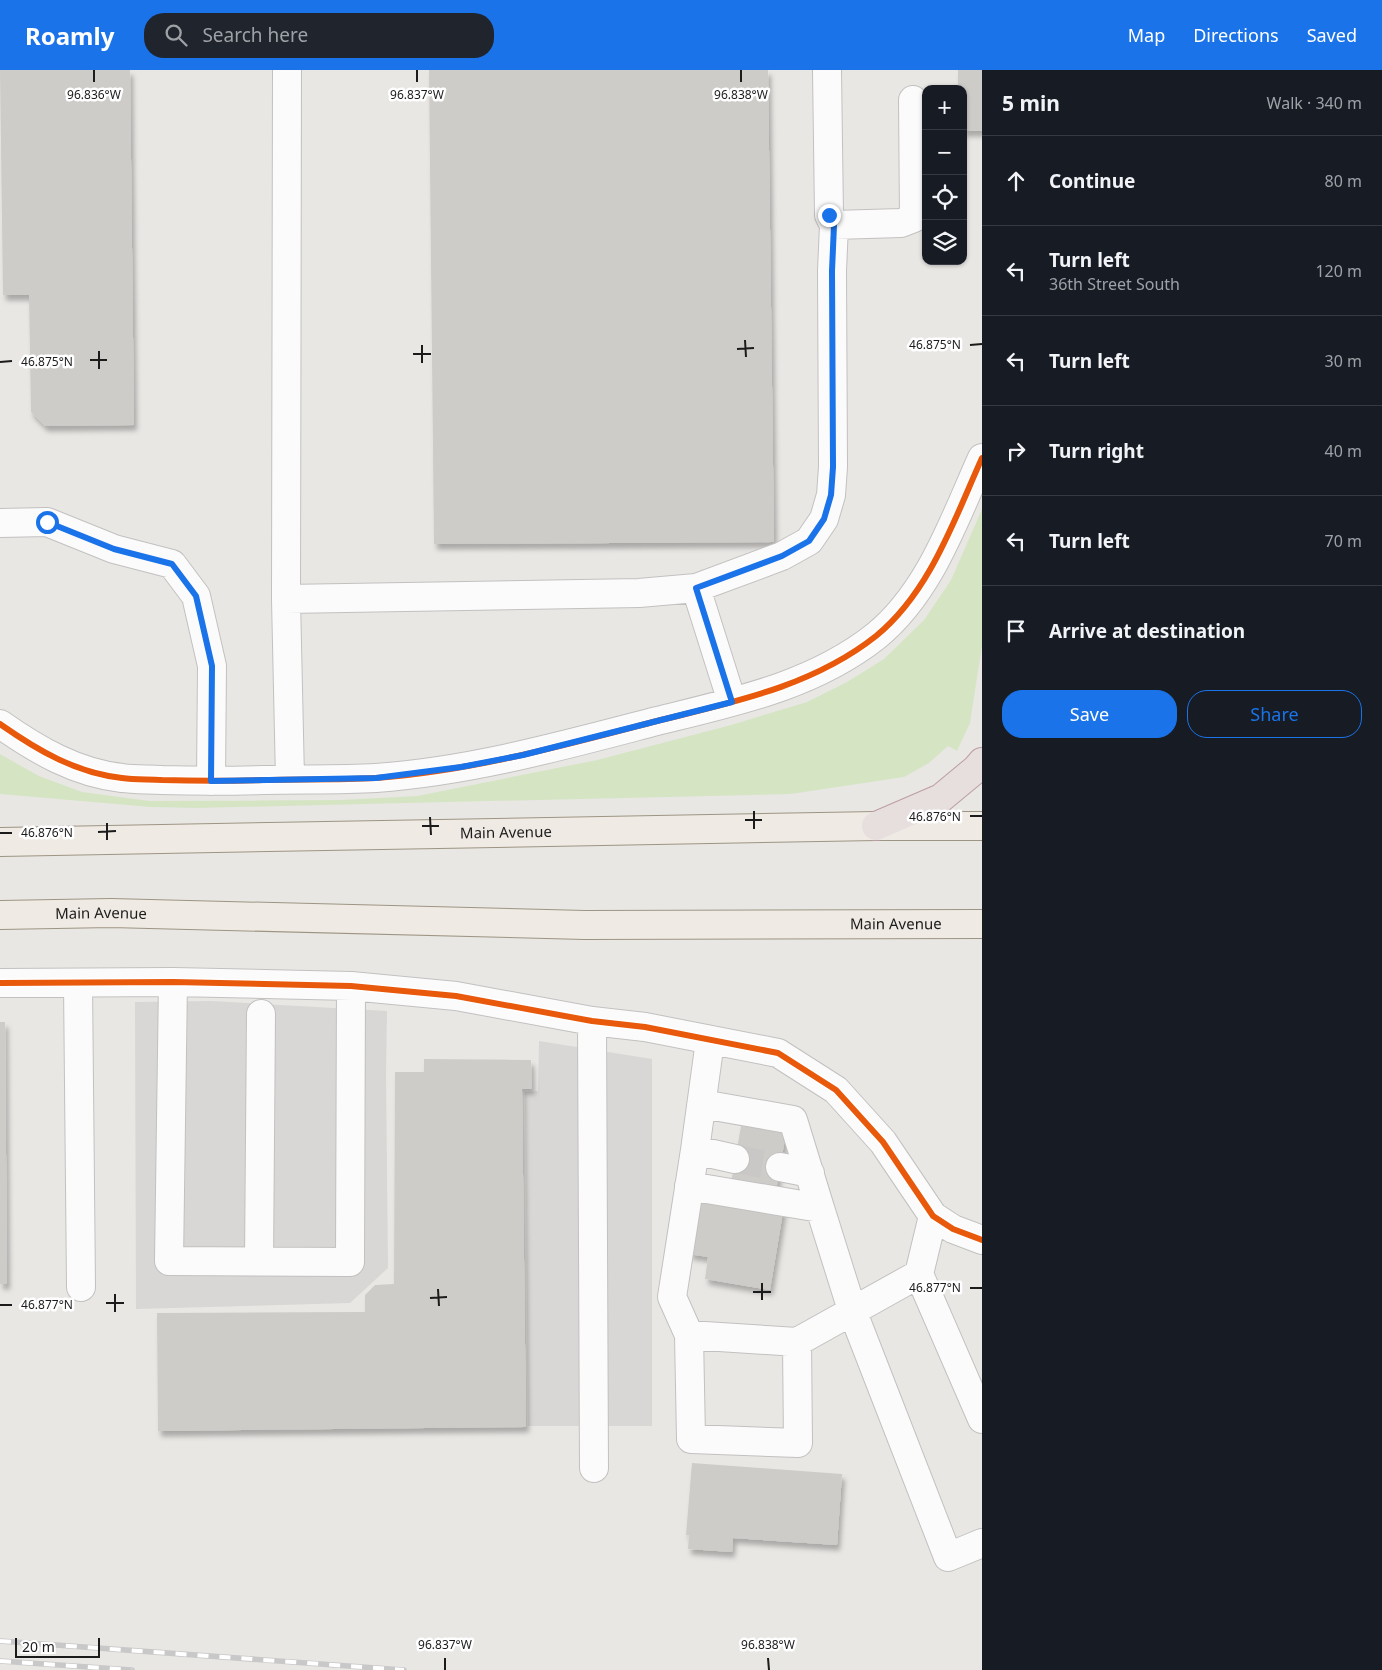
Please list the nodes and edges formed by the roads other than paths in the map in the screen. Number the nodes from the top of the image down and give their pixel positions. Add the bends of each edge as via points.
1 (287, 70) edge
2 (827, 70) edge
3 (913, 100) dead end
4 (834, 225) junction
5 (982, 458) edge
6 (0, 523) edge
7 (696, 588) junction
8 (286, 599) junction
9 (732, 702) junction
10 (0, 724) edge
11 (982, 762) edge
12 (290, 779) junction
13 (211, 781) junction
14 (876, 826) junction
15 (982, 826) edge
16 (0, 842) edge
17 (0, 915) edge
18 (982, 924) edge
19 (173, 982) junction
20 (0, 983) edge
21 (78, 983) junction
22 (351, 986) junction
23 (261, 1014) dead end
24 (592, 1021) junction
25 (710, 1041) junction
26 (702, 1104) junction
27 (696, 1150) junction
28 (735, 1159) tunnel mouth
29 (780, 1167) tunnel mouth
30 (810, 1173) junction
31 (689, 1186) junction
32 (820, 1208) junction
33 (933, 1216) junction
34 (982, 1240) edge
35 (259, 1261) junction
36 (919, 1274) junction
37 (81, 1287) dead end
38 (852, 1310) junction
39 (689, 1336) junction
40 (797, 1342) junction
41 (982, 1419) edge
42 (594, 1468) dead end
43 (982, 1543) edge

1 - 8 street
2 - 4 street via 829,215
3 - 4 street via 914,218 901,223
4 - 7 street via 833,467 831,495 824,519 809,541 782,556
5 - 9 street via 936,558 907,605 877,635 833,666 778,689
6 - 13 street via 47,522 114,549 172,564 196,596 212,666
7 - 8 street via 638,593
7 - 9 street
8 - 12 street
9 - 12 street via 523,755 461,767 376,778
10 - 13 street via 34,748 74,768 121,778
11 - 14 highway via 941,798
12 - 13 street
14 - 15 main road, Main Avenue
14 - 16 main road, Main Avenue
17 - 18 main road, Main Avenue via 121,914 585,924
19 - 21 street
19 - 22 street
19 - 35 street via 170,1261
20 - 21 street
21 - 37 street
22 - 24 street via 456,996
22 - 35 street via 350,1262
23 - 35 street
24 - 25 street via 645,1027
24 - 42 street
25 - 26 street
25 - 33 street via 778,1053 836,1090 883,1142
26 - 27 street
26 - 30 street via 793,1120
27 - 28 street
27 - 31 street
29 - 30 street
30 - 32 street
31 - 32 street
31 - 39 street via 672,1297
32 - 38 street
33 - 34 street via 953,1229
33 - 36 street
36 - 38 street
36 - 41 street
38 - 40 street
38 - 43 street via 948,1557
39 - 40 street
39 - 40 street via 691,1439 798,1443

